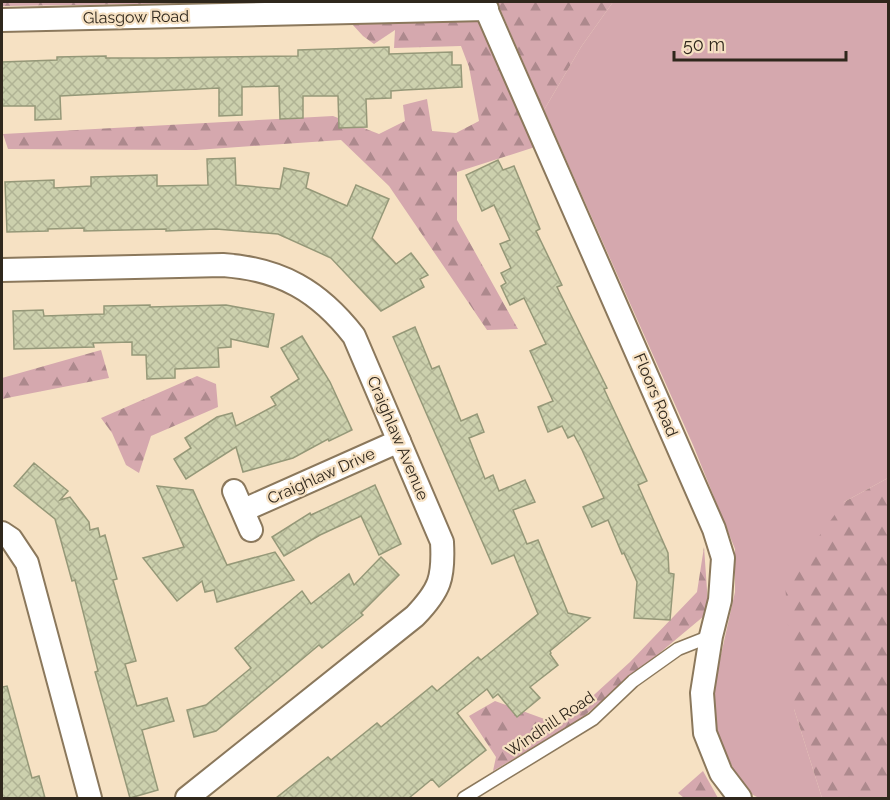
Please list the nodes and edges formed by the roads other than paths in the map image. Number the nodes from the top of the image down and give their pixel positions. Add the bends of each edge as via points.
1 (485, 5) edge
2 (2, 20) edge
3 (2, 270) edge
4 (399, 441) junction
5 (243, 510) dead end
6 (2, 533) edge
7 (711, 636) junction
8 (90, 798) edge
9 (187, 798) edge
10 (464, 798) edge
11 (740, 798) edge

1 - 2 street, Glasgow Road
1 - 7 street, Floors Road via 714,529 723,558 720,600
3 - 4 street, Craighlaw Avenue via 223,265 249,267 281,277 322,300 354,336
4 - 5 street, Craighlaw Drive
4 - 9 street, Craighlaw Avenue via 442,542 444,564 440,584 431,600
6 - 8 street via 27,563
7 - 10 lane, Windhill Road via 678,649 633,681 593,719
7 - 11 street, Floors Road via 702,693 705,733 721,773

